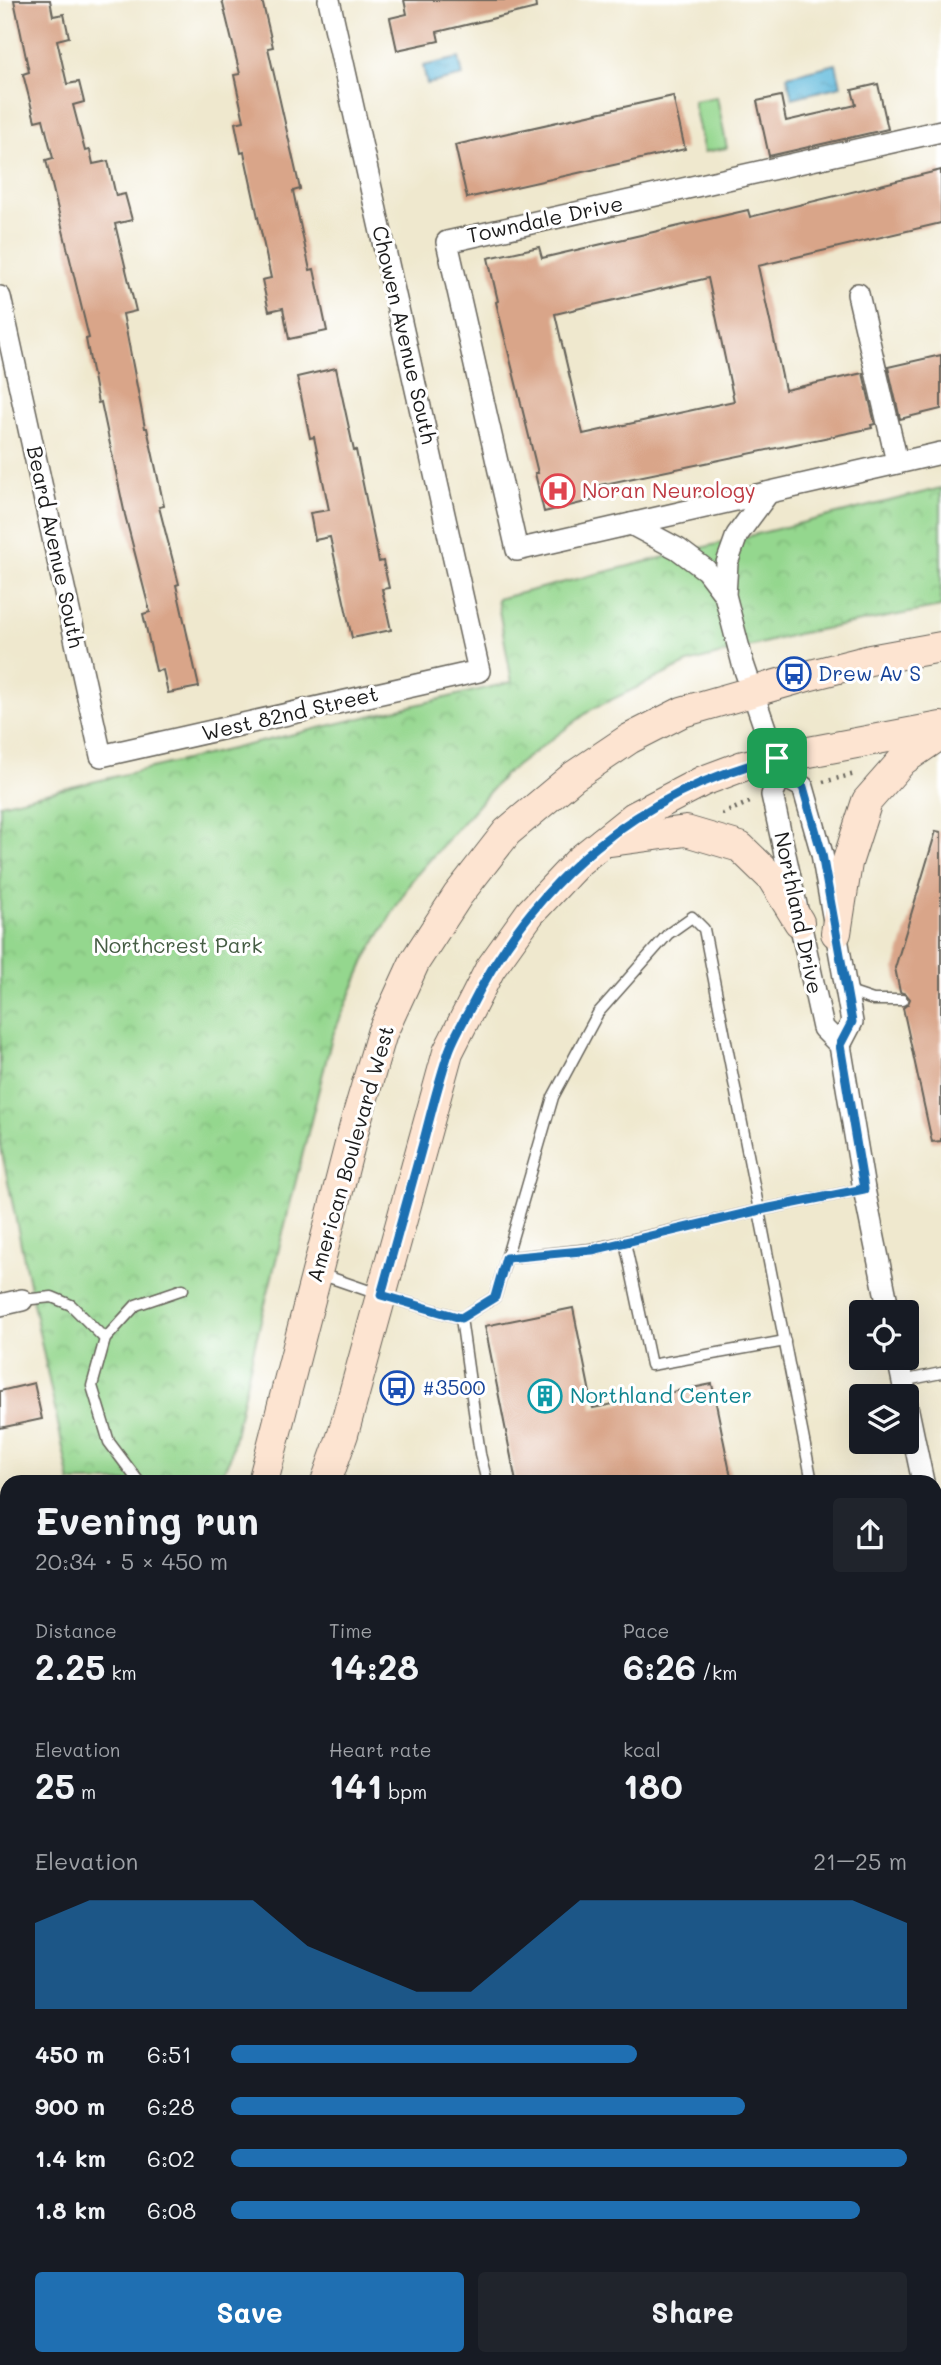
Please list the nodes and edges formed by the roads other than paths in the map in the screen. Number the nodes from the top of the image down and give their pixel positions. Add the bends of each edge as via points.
1 (329, 0) edge
2 (941, 131) edge
3 (858, 294) dead end
4 (0, 297) edge
5 (941, 453) edge
6 (897, 463) junction
7 (768, 493) junction
8 (631, 524) junction
9 (725, 595) junction
10 (941, 647) edge
11 (478, 671) joint
12 (751, 690) junction
13 (941, 727) edge
14 (941, 734) edge
15 (101, 757) joint
16 (779, 766) junction
17 (603, 842) junction
18 (799, 922) junction
19 (836, 933) junction
20 (846, 991) junction
21 (902, 1000) dead end
22 (840, 1045) junction
23 (864, 1189) junction
24 (760, 1210) junction
25 (625, 1242) junction
26 (506, 1258) junction
27 (317, 1273) junction
28 (183, 1289) dead end
29 (381, 1295) junction
30 (22, 1300) joint
31 (887, 1300) edge
32 (0, 1305) edge
33 (461, 1318) junction
34 (105, 1339) junction
35 (785, 1341) junction
36 (941, 1373) edge
37 (919, 1385) edge
38 (917, 1454) edge
39 (134, 1475) edge
40 (265, 1475) edge
41 (328, 1475) edge
42 (485, 1475) edge
43 (811, 1475) edge
44 (922, 1475) edge

1 - 11 street, Chowen Avenue South
2 - 8 street, Towndale Drive via 447,242 517,550
3 - 6 street
4 - 15 street, Beard Avenue South
5 - 6 street, Towndale Drive
6 - 7 street, Towndale Drive
7 - 8 street, Towndale Drive
7 - 9 street via 737,536 727,563
8 - 9 street via 706,570
9 - 12 street
10 - 12 main road, American Boulevard West
11 - 15 street, West 82nd Street
12 - 16 street, Northland Drive
12 - 27 main road, American Boulevard West via 682,712 629,739 573,776 507,832 458,895 415,961 382,1033
13 - 16 main road
14 - 19 main road via 903,760 867,801 847,863
16 - 17 main road via 743,766 703,781 634,817
16 - 18 street, Northland Drive via 772,795
16 - 19 street, Northland Drive via 803,787 822,854
17 - 18 main road via 685,831 740,847 772,878
17 - 29 main road via 530,913 489,969 454,1040
18 - 22 street, Northland Drive via 823,1028
19 - 20 street, Northland Drive
20 - 21 lane via 873,1000
20 - 22 street, Northland Drive via 852,1022
22 - 23 street, Northland Drive
23 - 24 lane
23 - 31 street, Northland Drive
24 - 25 lane
24 - 26 lane via 704,929 692,917 668,934 598,1013 553,1097
24 - 35 lane
25 - 26 lane via 592,1250
25 - 35 lane via 651,1365
26 - 33 lane via 495,1297
27 - 29 lane
27 - 40 main road, American Boulevard West
28 - 34 lane via 136,1305
29 - 33 lane
29 - 41 main road
30 - 32 street
30 - 34 lane via 52,1297 71,1305
33 - 42 lane
34 - 39 lane via 92,1386 109,1441
35 - 43 lane
36 - 37 lane
38 - 44 street

